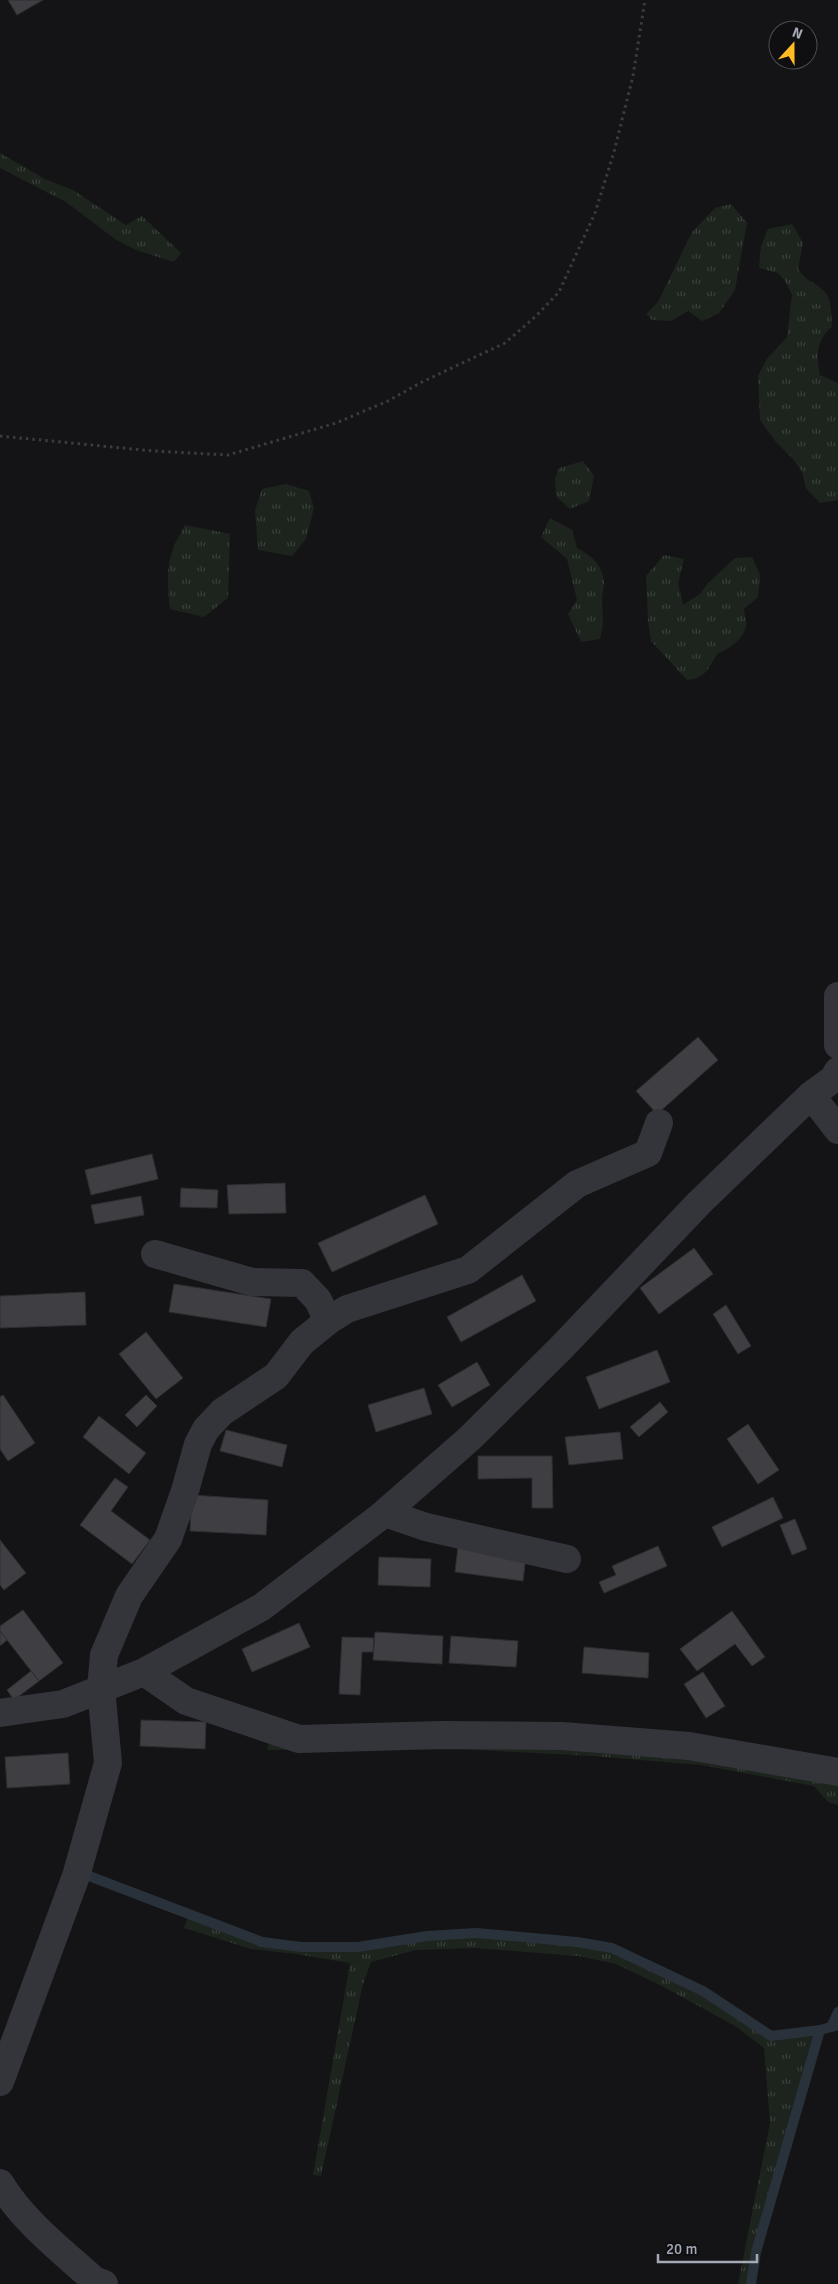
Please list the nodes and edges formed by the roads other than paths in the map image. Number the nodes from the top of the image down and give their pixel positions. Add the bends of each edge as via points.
1 (838, 996) edge
2 (838, 1045) edge
3 (838, 1071) edge
4 (811, 1095) junction
5 (659, 1123) dead end
6 (838, 1130) edge
7 (155, 1254) dead end
8 (328, 1321) junction
9 (385, 1513) junction
10 (567, 1559) dead end
11 (144, 1672) junction
12 (102, 1688) junction
13 (0, 1714) edge
14 (838, 1772) edge
15 (0, 2082) edge
16 (0, 2183) edge
17 (104, 2284) edge

1 - 2 street
3 - 4 street via 833,1079
4 - 6 street
4 - 9 street via 699,1203 469,1439
5 - 8 street via 648,1153 577,1184 468,1270 347,1309
7 - 8 street via 252,1282 302,1283 318,1300
8 - 12 street via 302,1342 276,1376 222,1412 206,1429 198,1444 168,1539 129,1596 115,1627 104,1655
9 - 10 street via 426,1527
9 - 11 street via 262,1608
11 - 12 street
11 - 14 street via 186,1701 299,1740 442,1735 562,1736 689,1746
12 - 13 street via 63,1704
12 - 15 street via 108,1763 76,1876
16 - 17 street via 12,2202 44,2235 94,2280

